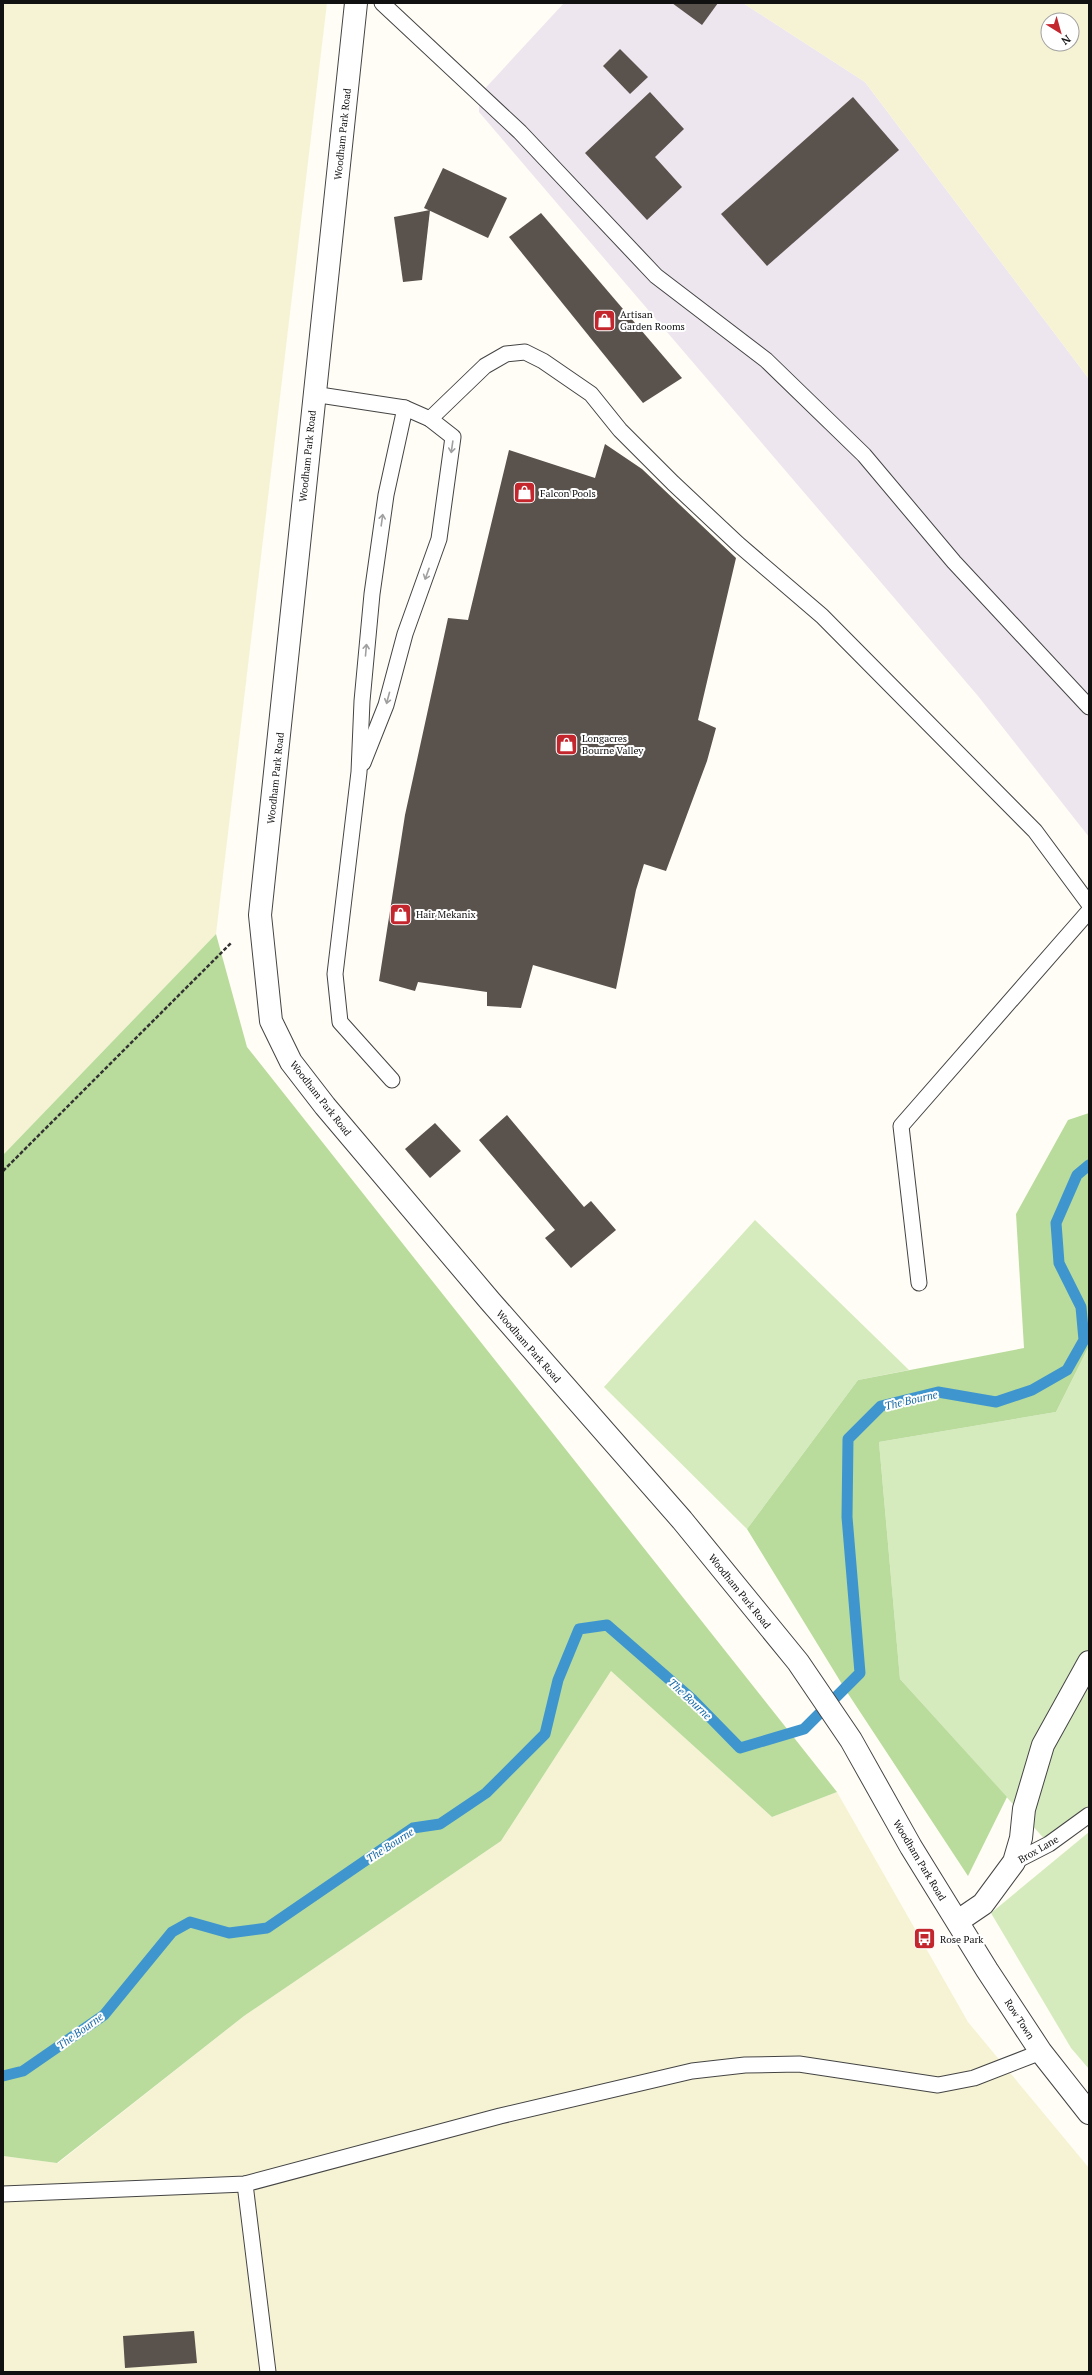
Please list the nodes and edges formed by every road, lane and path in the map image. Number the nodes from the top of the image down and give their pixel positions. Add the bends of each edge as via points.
1 (356, 3) edge
2 (382, 3) edge
3 (313, 394) junction
4 (405, 408) junction
5 (430, 419) junction
6 (1089, 707) edge
7 (359, 772) junction
8 (1089, 904) edge
9 (1089, 911) edge
10 (260, 915) junction
11 (392, 1080) dead end
12 (3, 1171) edge
13 (919, 1283) dead end
14 (1089, 1662) edge
15 (1089, 1815) edge
16 (1014, 1862) junction
17 (958, 1921) junction
18 (1041, 2052) junction
19 (1089, 2113) edge
20 (245, 2184) junction
21 (3, 2194) edge
22 (268, 2372) edge

1 - 3 street, Woodham Park Road
2 - 6 lane via 520,132 656,276 766,360 864,456 954,562
3 - 4 lane
3 - 10 street, Woodham Park Road
4 - 5 lane
7 -> 4 lane via 362,701 372,594 386,494
5 -> 7 lane via 453,438 439,539 405,634 386,705
5 - 8 lane via 485,366 506,354 525,352 543,361 590,394 620,430 673,483 738,544 822,616 1035,831
7 - 11 lane via 335,974 340,1022
9 - 13 lane via 901,1126
10 - 12 path
10 - 17 street, Woodham Park Road via 271,1021 291,1062 325,1106 490,1301 682,1520 798,1662 851,1740 911,1847
14 - 16 street via 1043,1746 1024,1809 1021,1838
15 - 16 lane, Brox Lane via 1049,1844
16 - 17 street, Brox Lane via 983,1904
17 - 18 street, Row Town
18 - 19 street, Row Town
18 - 20 lane via 974,2078 938,2085 799,2064 745,2065 692,2071 500,2116
20 - 21 lane
20 - 22 lane

